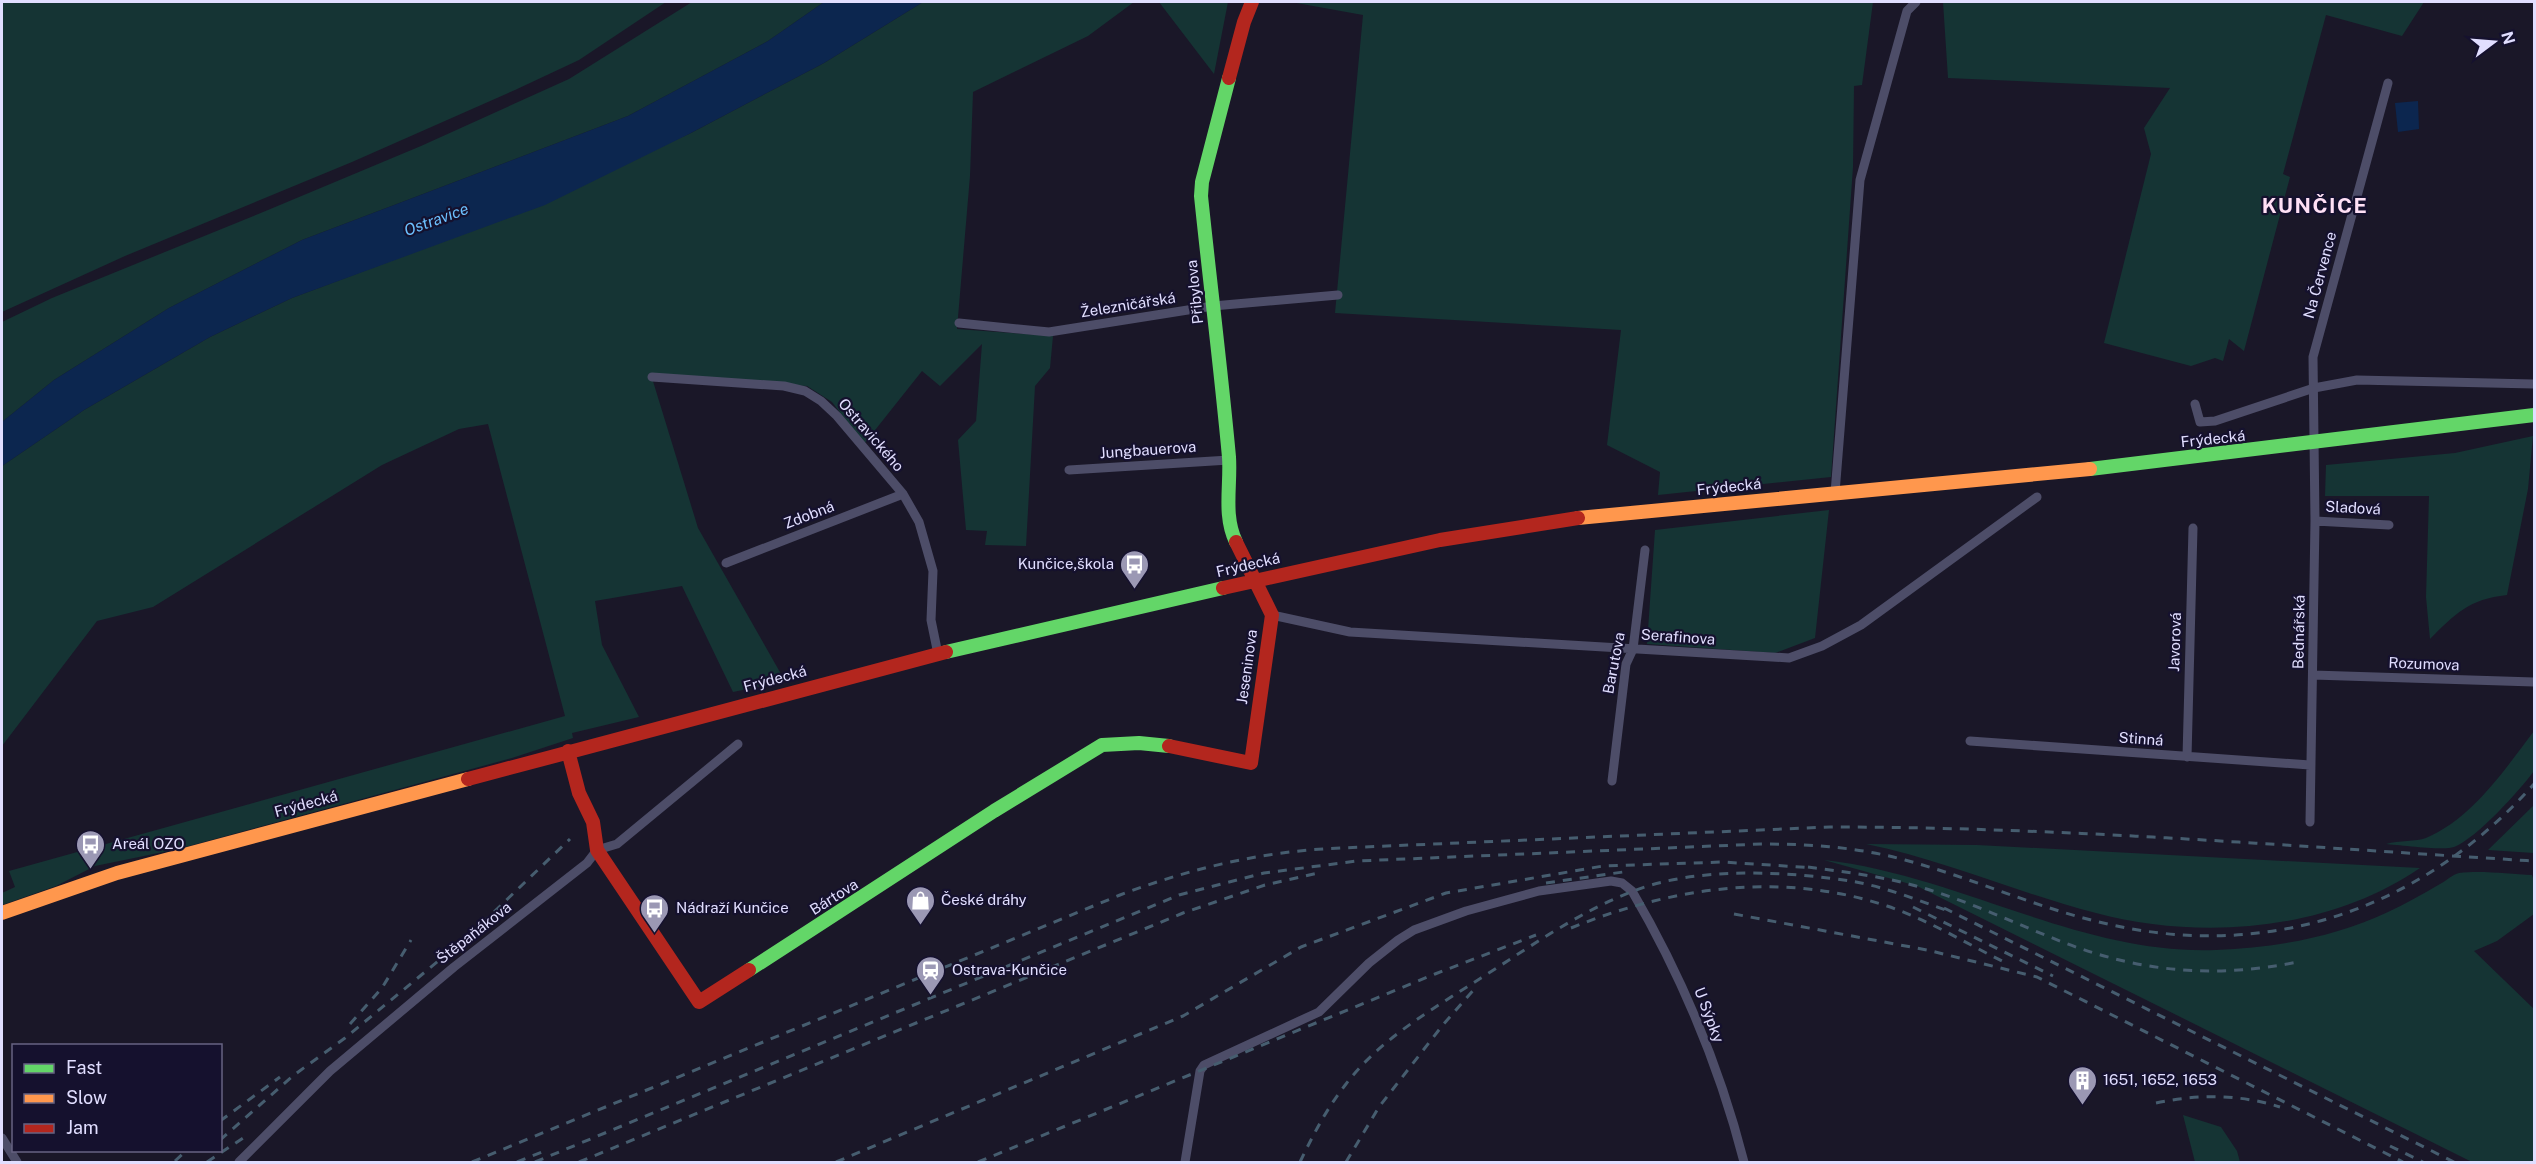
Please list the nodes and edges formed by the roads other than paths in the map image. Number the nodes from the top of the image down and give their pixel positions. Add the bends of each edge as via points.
1 (1252, 2) edge
2 (1916, 2) edge
3 (2388, 83) dead end
4 (1338, 294) dead end
5 (1213, 306) junction
6 (959, 323) dead end
7 (652, 376) dead end
8 (2535, 384) edge
9 (2314, 387) junction
10 (2195, 404) dead end
11 (2535, 415) edge
12 (2316, 442) junction
13 (1229, 460) junction
14 (1069, 470) dead end
15 (1835, 493) junction
16 (903, 494) junction
17 (2037, 497) dead end
18 (2315, 521) junction
19 (2389, 525) dead end
20 (2193, 528) dead end
21 (1646, 550) dead end
22 (726, 563) dead end
23 (1255, 580) junction
24 (1272, 615) junction
25 (1633, 649) junction
26 (938, 654) junction
27 (2313, 675) junction
28 (2535, 682) edge
29 (1970, 741) dead end
30 (738, 744) dead end
31 (568, 751) junction
32 (2187, 757) junction
33 (1251, 763) joint
34 (2310, 765) junction
35 (1612, 781) dead end
36 (2310, 822) dead end
37 (597, 850) junction
38 (2, 913) edge
39 (2, 1138) edge
40 (17, 1162) edge
41 (239, 1162) edge
42 (1185, 1162) edge
43 (1744, 1162) edge

1 - 5 main road, Přibylova via 1202,182
2 - 15 street via 1907,11 1860,180
3 - 9 street, Na Července via 2313,357
4 - 5 street, Železničářská
5 - 6 street, Železničářská via 1049,332
5 - 13 main road, Přibylova
7 - 16 street, Ostravického via 784,386 805,392 837,416
8 - 9 street via 2357,380
9 - 10 street via 2215,421 2200,422
9 - 12 street, Na Července
11 - 12 main road, Frýdecká
12 - 15 main road, Frýdecká via 2090,469
12 - 18 street, Bednářská
13 - 14 street, Jungbauerova
13 - 23 main road, Přibylova via 1231,532
15 - 23 main road, Frýdecká via 1524,526
16 - 22 street, Zdobná
16 - 26 street, Ostravického via 919,522 933,571 932,620
17 - 25 street, Serafinova via 1861,625 1822,646 1789,658
18 - 19 street, Sladová
18 - 27 street, Bednářská
20 - 32 street, Javorová
21 - 25 street, Barutova
23 - 24 main road, Jeseninova
23 - 26 main road, Frýdecká
24 - 25 street, Serafinova via 1350,632
24 - 33 main road, Jeseninova
25 - 35 street, Barutova via 1626,664
26 - 31 main road, Frýdecká
27 - 28 street, Rozumova
27 - 34 street, Bednářská
29 - 32 street, Stinná
30 - 37 street, Štěpaňákova via 617,844
31 - 37 main road, Bártova via 579,793 593,822
31 - 38 main road, Frýdecká via 117,873
32 - 34 street, Stinná
33 - 37 main road, Bártova via 1179,748 1120,742 1102,745 699,1002
34 - 36 street, Bednářská
37 - 41 street, Štěpaňákova via 587,863 330,1071
39 - 40 street
42 - 43 street, U Sýpky via 1204,1065 1319,1012 1369,963 1414,930 1539,891 1598,882 1628,886 1675,969 1731,1111

